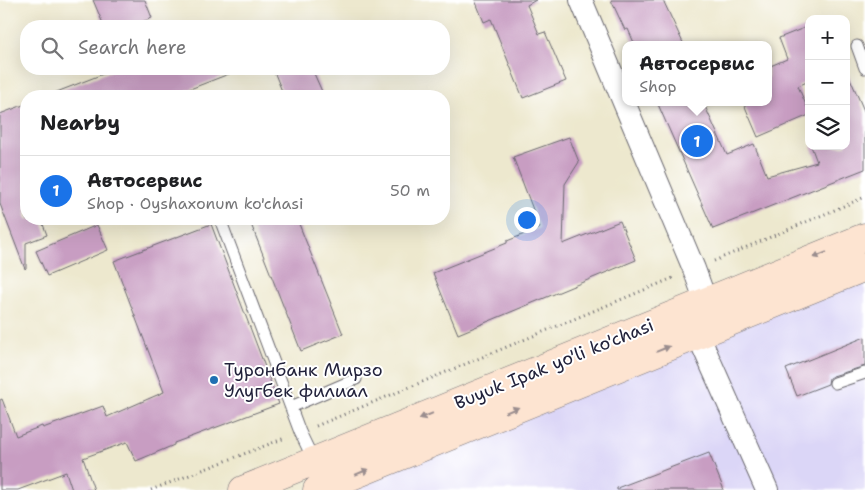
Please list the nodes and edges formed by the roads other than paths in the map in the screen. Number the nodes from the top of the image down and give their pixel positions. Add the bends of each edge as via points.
1 (581, 0) edge
2 (857, 46) dead end
3 (865, 68) edge
4 (622, 98) edge
5 (625, 106) edge
6 (222, 225) edge
7 (865, 237) edge
8 (865, 267) edge
9 (697, 306) junction
10 (707, 331) junction
11 (865, 373) edge
12 (356, 379) dead end
13 (835, 384) dead end
14 (291, 407) junction
15 (314, 461) junction
16 (243, 490) edge
17 (317, 490) edge
18 (768, 490) edge

1 - 4 street
2 - 3 lane
5 - 9 street via 694,270
6 - 14 lane
7 -> 9 main road, Buyuk Ipak yo'li ko'chasi
8 - 10 main road, Buyuk Ipak yo'li ko'chasi
9 - 10 main road
9 -> 15 main road, Buyuk Ipak yo'li ko'chasi
17 -> 10 main road, Buyuk Ipak yo'li ko'chasi
10 - 18 street
11 - 13 lane
12 - 14 lane
14 - 15 lane
15 - 16 main road, Buyuk Ipak yo'li ko'chasi

